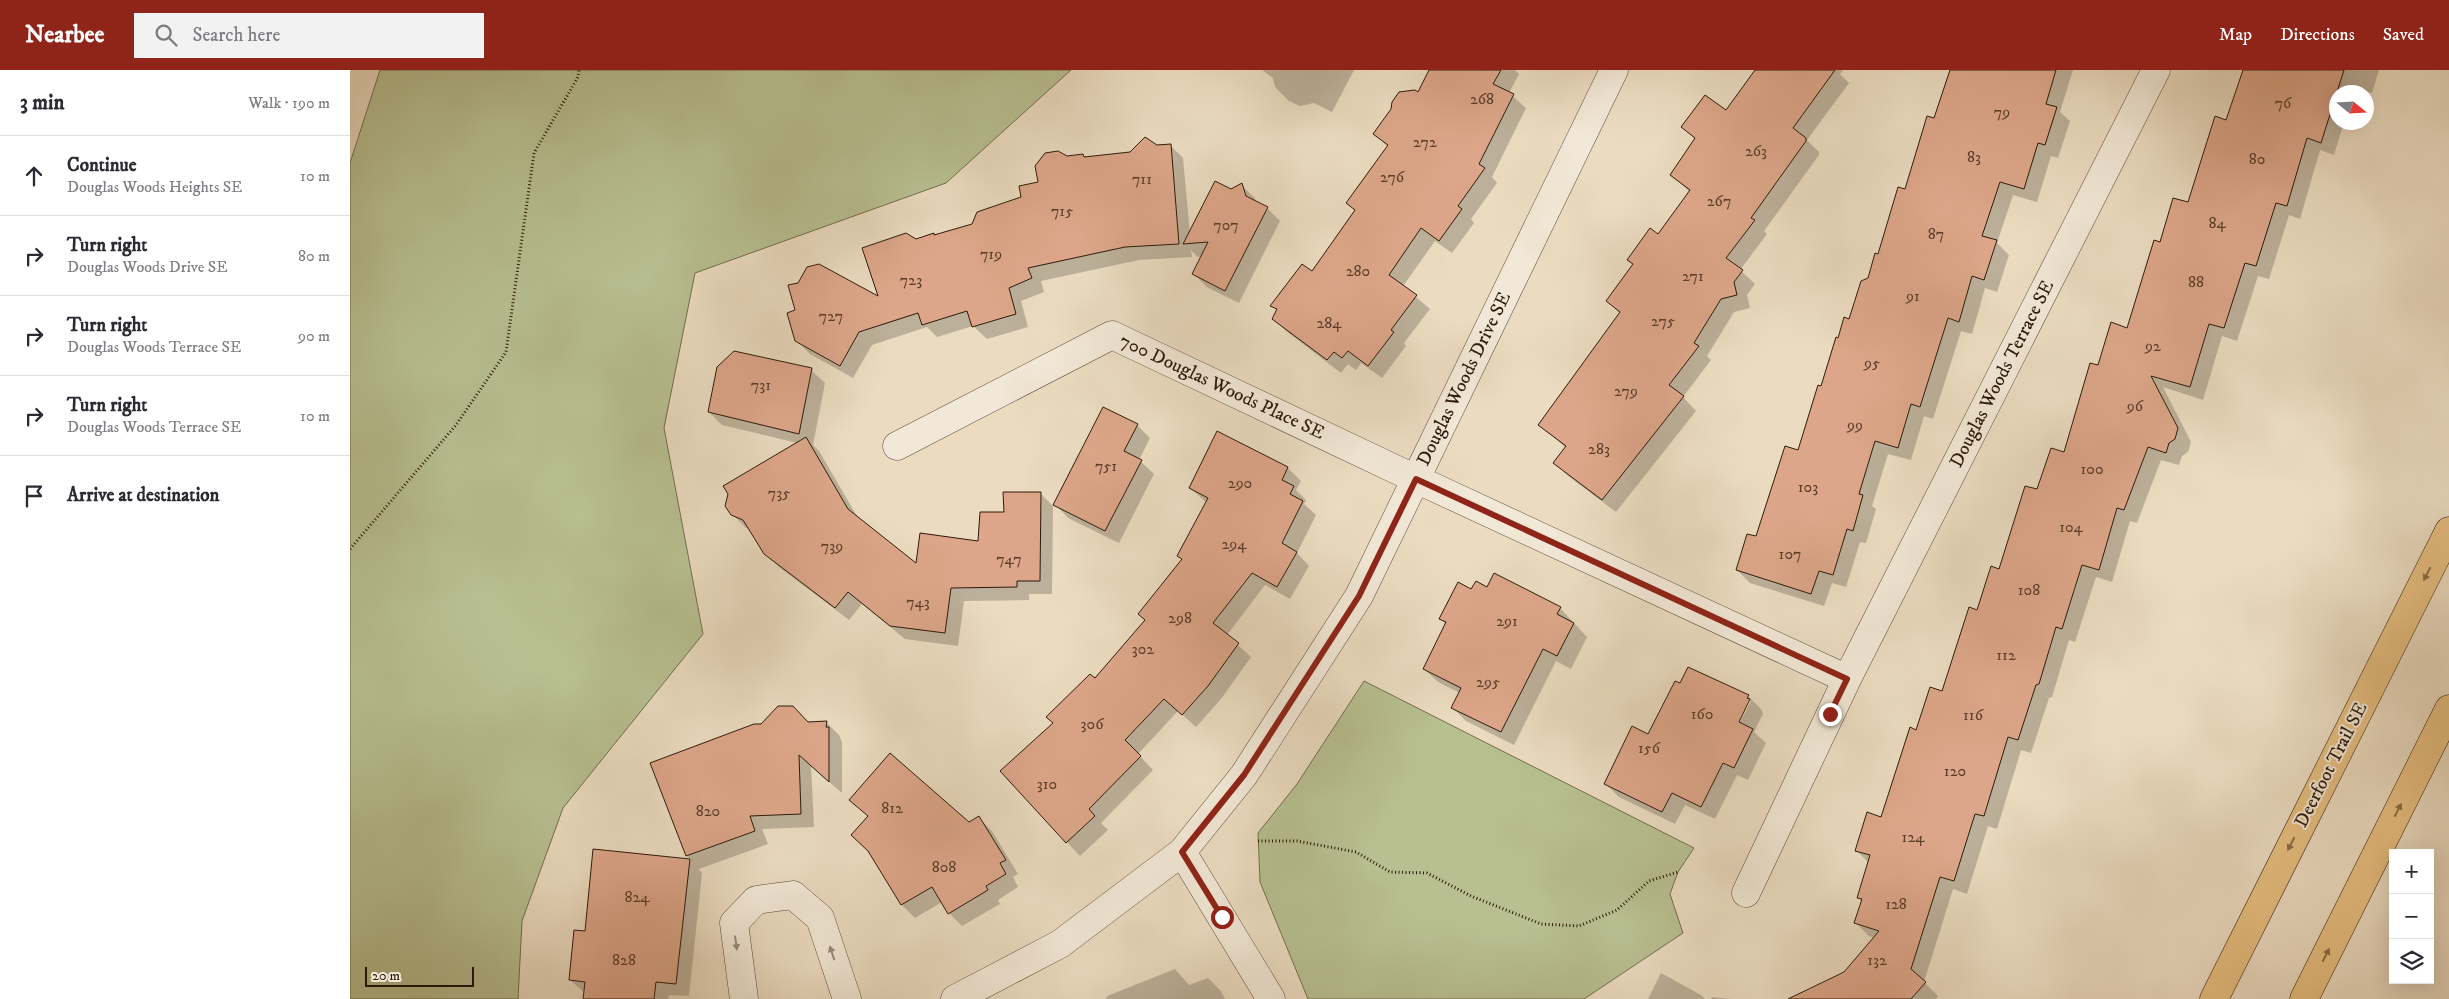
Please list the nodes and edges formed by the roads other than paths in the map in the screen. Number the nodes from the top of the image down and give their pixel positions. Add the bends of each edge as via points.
1 (1614, 70) edge
2 (2156, 70) edge
3 (897, 446) dead end
4 (1416, 479) junction
5 (2449, 531) edge
6 (1847, 679) junction
7 (2449, 709) edge
8 (1182, 852) junction
9 (1746, 893) dead end
10 (744, 999) edge
11 (847, 999) edge
12 (955, 999) edge
13 (1271, 999) edge
14 (2214, 999) edge
15 (2304, 999) edge

1 - 4 street, Douglas Woods Drive SE
2 - 6 street, Douglas Woods Terrace SE
3 - 4 street, 700 Douglas Woods Place SE via 1112,335
4 - 6 street
4 - 8 street, Douglas Woods Drive SE via 1359,596 1244,775
5 -> 14 highway, Deerfoot Trail SE
6 - 9 street, Douglas Woods Terrace SE
15 -> 7 highway
8 - 12 street, Douglas Woods Drive SE via 1060,944
8 - 13 street
11 -> 10 street via 820,918 793,895 756,900 734,922

